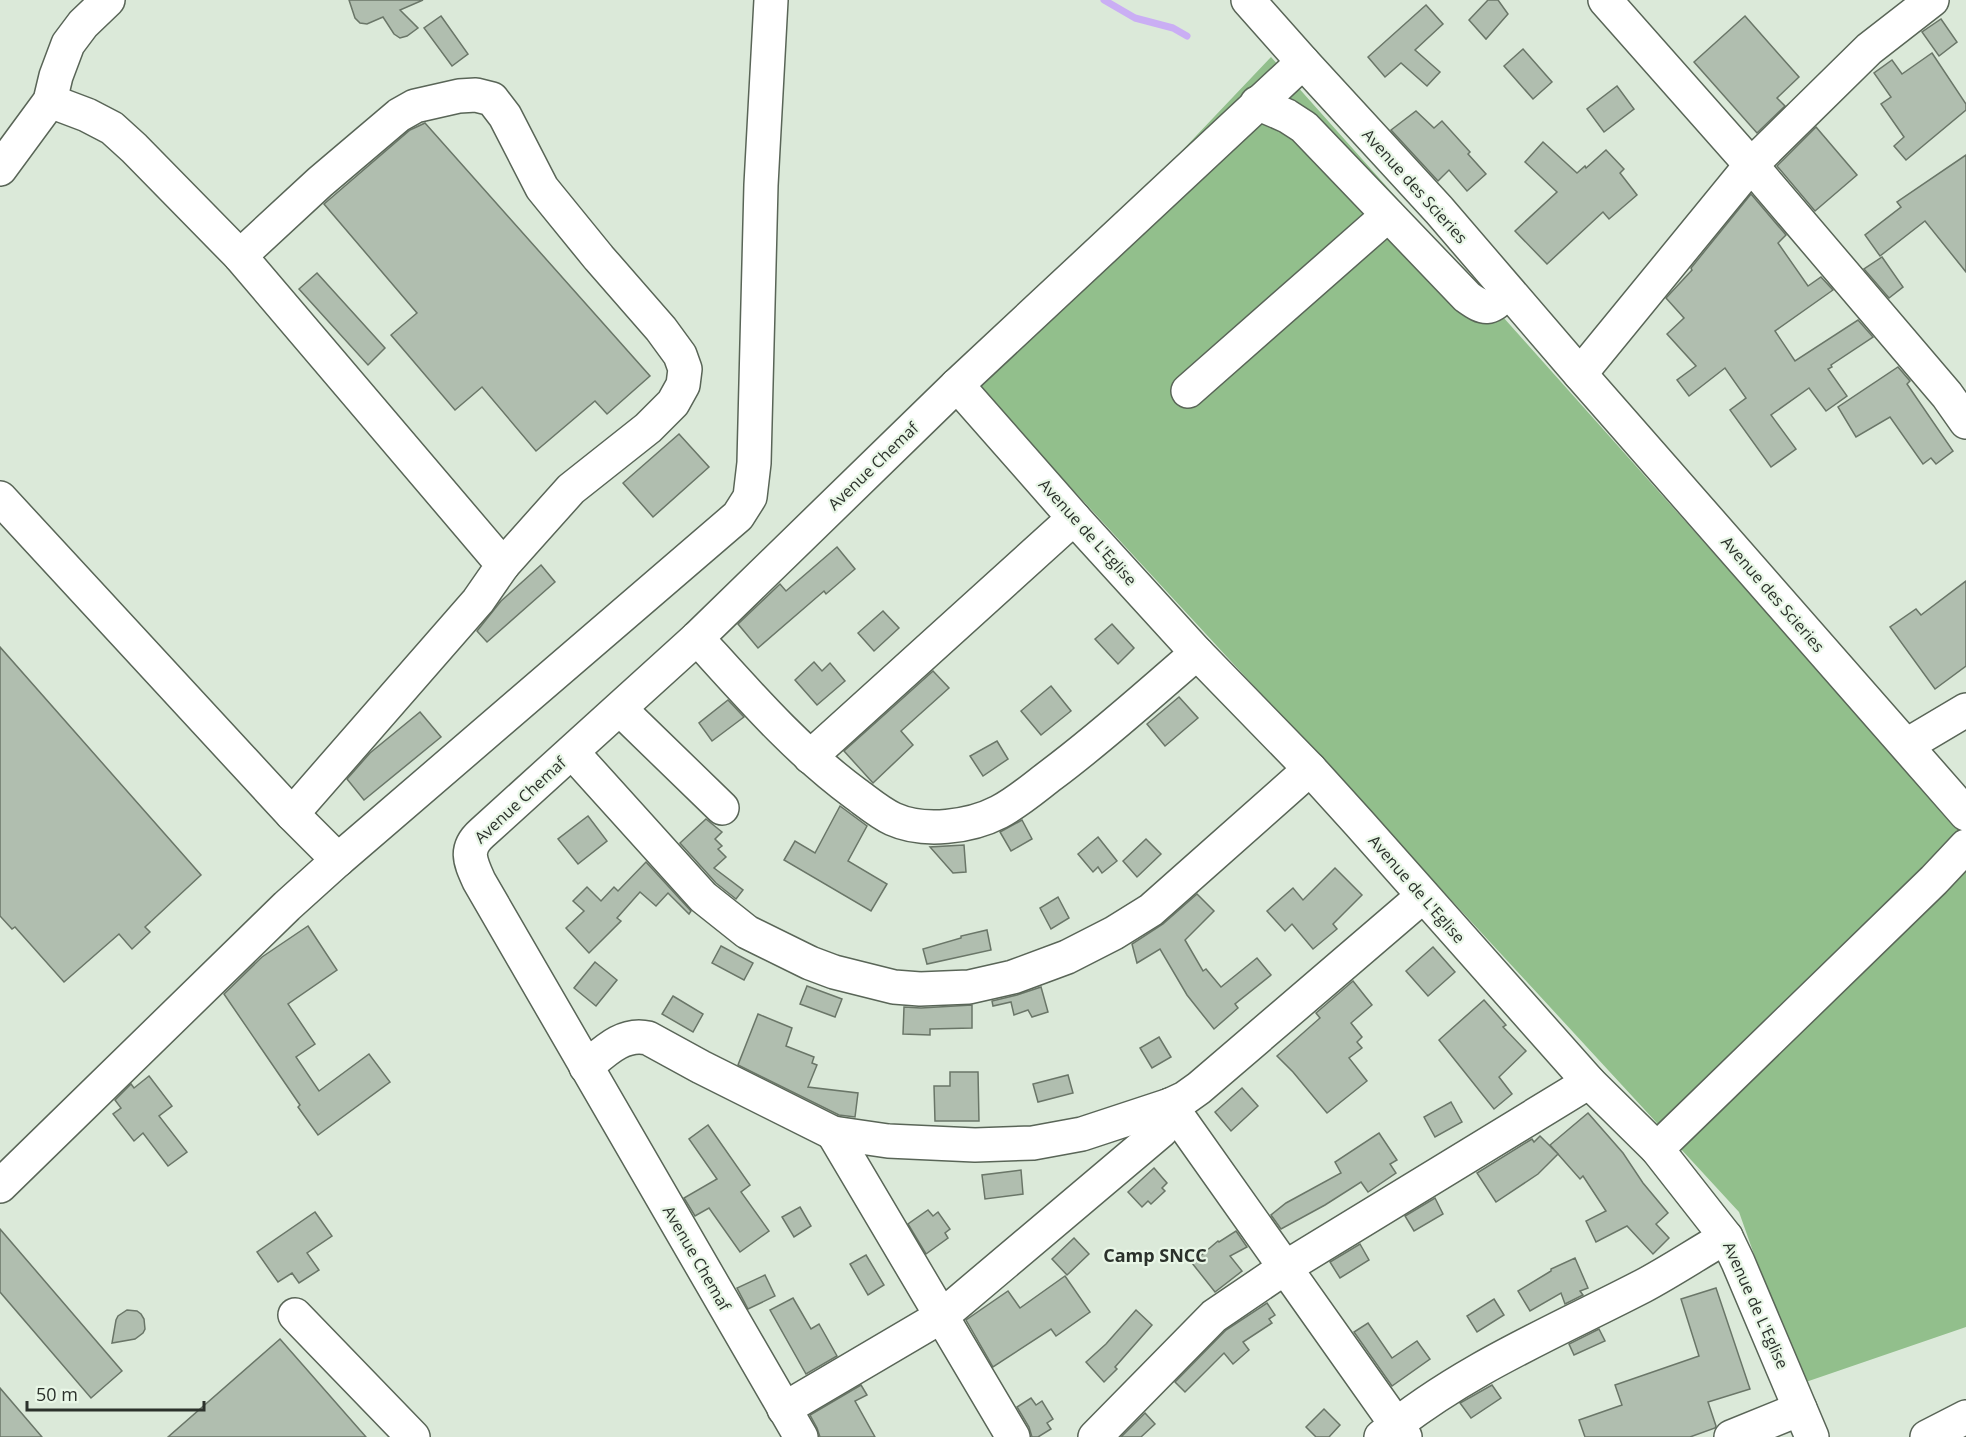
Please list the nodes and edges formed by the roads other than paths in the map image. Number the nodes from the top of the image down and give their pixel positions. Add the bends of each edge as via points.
1 (108, 0) edge
2 (771, 0) edge
3 (1248, 0) edge
4 (1605, 0) edge
5 (1932, 0) edge
6 (1303, 62) junction
7 (50, 101) junction
8 (1257, 103) junction
9 (1751, 165) junction
10 (0, 169) edge
11 (1388, 215) junction
12 (240, 256) junction
13 (1509, 292) junction
14 (1580, 374) junction
15 (957, 385) junction
16 (1188, 390) dead end
17 (1966, 422) edge
18 (0, 498) edge
19 (1074, 518) junction
20 (503, 565) junction
21 (697, 638) junction
22 (1197, 652) junction
23 (620, 709) junction
24 (1966, 710) edge
25 (1907, 745) junction
26 (572, 752) junction
27 (810, 757) junction
28 (1310, 769) junction
29 (722, 808) dead end
30 (292, 814) junction
31 (1966, 814) edge
32 (1966, 846) edge
33 (338, 860) junction
34 (1423, 896) junction
35 (586, 1067) junction
36 (1589, 1082) junction
37 (1170, 1105) junction
38 (833, 1133) junction
39 (1657, 1149) junction
40 (0, 1186) edge
41 (1726, 1237) junction
42 (1286, 1267) junction
43 (295, 1314) dead end
44 (942, 1316) junction
45 (784, 1409) junction
46 (1966, 1417) edge
47 (1806, 1423) edge
48 (1394, 1433) edge
49 (413, 1437) edge
50 (801, 1437) edge
51 (1013, 1437) edge
52 (1095, 1437) edge
53 (1731, 1437) edge
54 (1927, 1437) edge

1 - 7 street via 68,44
2 - 33 street via 750,497 738,516
3 - 6 street, Avenue des Scieries
4 - 9 street
5 - 9 street via 1869,49
6 - 8 street, Avenue Chemaf
6 - 13 street, Avenue des Scieries
7 - 10 street
7 - 12 street via 112,128
8 - 11 street via 1304,127
8 - 15 street, Avenue Chemaf
9 - 14 street
9 - 17 street
11 - 13 street via 1467,297 1483,308
11 - 16 street
12 - 20 street
12 - 20 street via 399,115 416,106 459,96 492,99 505,116 542,188 661,329 685,369 683,385 673,403 571,489
13 - 14 street, Avenue des Scieries
14 - 25 street, Avenue des Scieries
15 - 19 street, Avenue de L'Eglise
15 - 21 street, Avenue Chemaf
18 - 30 street
19 - 22 street, Avenue de L'Eglise
19 - 27 street
20 - 30 street via 478,601
21 - 23 street, Avenue Chemaf
21 - 27 street
22 - 27 street via 1075,758 999,812 980,819 937,826 893,819
22 - 28 street, Avenue de L'Eglise
23 - 26 street, Avenue Chemaf
23 - 29 street
24 - 25 street
25 - 31 street, Avenue des Scieries
26 - 28 street via 703,897 747,932 834,972 894,987 920,988 969,987 1013,977 1067,957 1114,933 1151,910
26 - 35 street, Avenue Chemaf via 476,838 470,854 479,881
28 - 34 street, Avenue de L'Eglise
30 - 33 street
32 - 39 street
33 - 40 street
34 - 36 street, Avenue de L'Eglise
34 - 37 street via 1199,1088
35 - 38 street via 620,1041 638,1036 648,1038
35 - 45 street, Avenue Chemaf
36 - 39 street, Avenue de L'Eglise
36 - 42 street
37 - 38 street via 1082,1134 1033,1143 928,1144
37 - 42 street
37 - 44 street via 1161,1131
38 - 44 street
39 - 41 street, Avenue de L'Eglise
41 - 47 street, Avenue de L'Eglise
41 - 48 street via 1644,1285 1507,1353 1440,1393
42 - 48 street
42 - 52 street via 1214,1316
43 - 49 street
44 - 45 street
44 - 51 street
45 - 50 street, Avenue Chemaf
46 - 54 street
47 - 53 street

